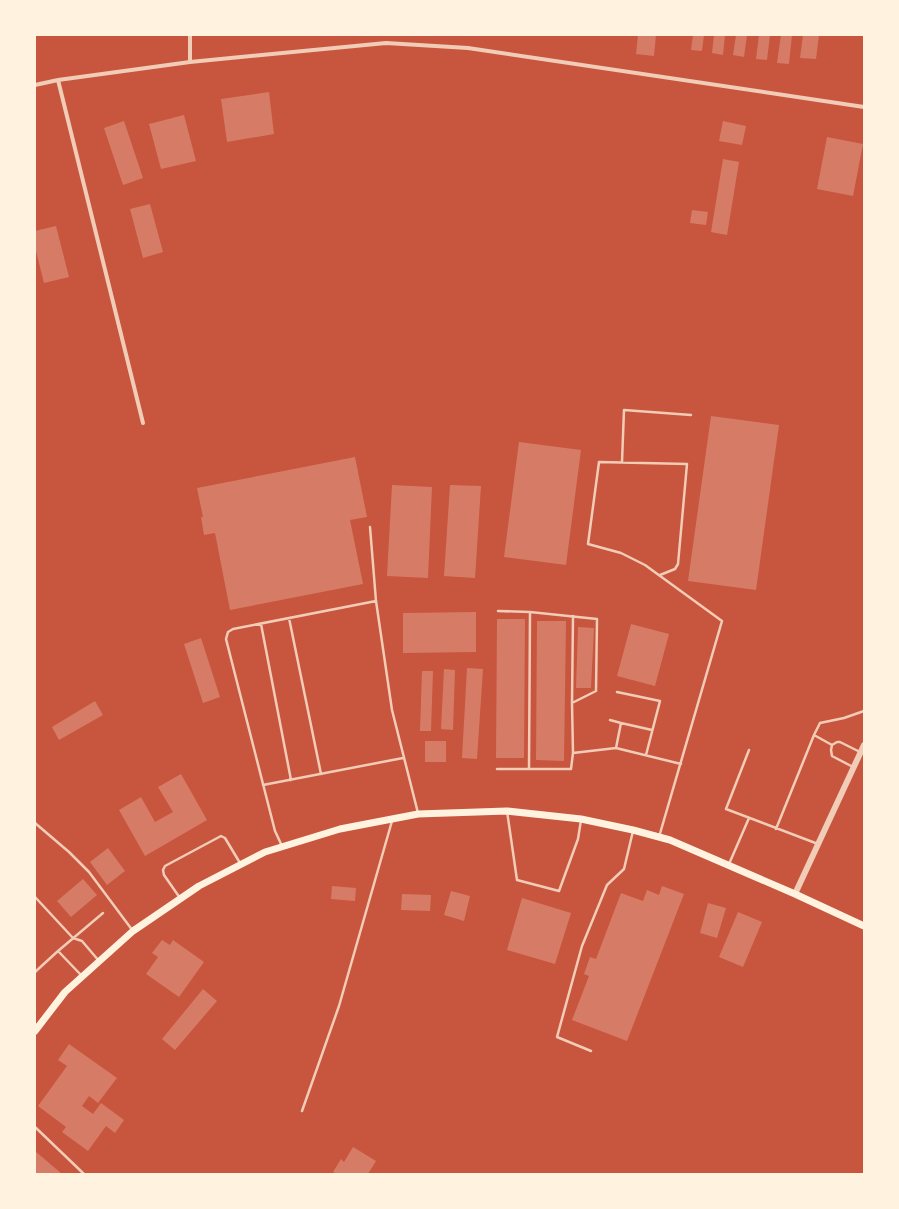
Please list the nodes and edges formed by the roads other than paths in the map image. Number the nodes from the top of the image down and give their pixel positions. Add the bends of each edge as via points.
1 (190, 35) edge
2 (190, 62) junction
3 (58, 80) junction
4 (35, 85) edge
5 (864, 108) edge
6 (692, 415) dead end
7 (143, 423) dead end
8 (622, 462) junction
9 (370, 527) dead end
10 (660, 576) junction
11 (376, 601) junction
12 (498, 611) dead end
13 (530, 612) junction
14 (573, 616) junction
15 (289, 618) junction
16 (261, 624) junction
17 (617, 692) dead end
18 (572, 703) junction
19 (864, 711) edge
20 (610, 720) dead end
21 (621, 723) junction
22 (652, 730) junction
23 (814, 735) junction
24 (832, 745) junction
25 (864, 745) edge
26 (616, 748) junction
27 (749, 750) dead end
28 (861, 752) junction
29 (573, 753) junction
30 (646, 755) junction
31 (403, 758) junction
32 (681, 764) junction
33 (853, 767) junction
34 (498, 769) dead end
35 (529, 769) junction
36 (321, 774) junction
37 (291, 780) junction
38 (263, 785) junction
39 (507, 811) junction
40 (418, 814) junction
41 (749, 818) junction
42 (392, 819) junction
43 (581, 819) junction
44 (35, 823) edge
45 (776, 829) junction
46 (633, 830) junction
47 (659, 838) junction
48 (818, 844) junction
49 (282, 847) junction
50 (241, 865) junction
51 (729, 866) junction
52 (795, 894) junction
53 (35, 897) edge
54 (180, 899) junction
55 (103, 913) dead end
56 (864, 926) edge
57 (133, 931) junction
58 (73, 938) junction
59 (58, 951) junction
60 (99, 962) junction
61 (35, 972) edge
62 (82, 977) junction
63 (35, 1031) edge
64 (591, 1051) dead end
65 (302, 1111) dead end
66 (35, 1127) edge
67 (84, 1174) edge

1 - 2 street
2 - 3 street
2 - 5 street via 386,43 460,47
3 - 4 street
3 - 7 street
6 - 8 lane via 624,410
8 - 10 lane via 599,462 588,544 621,553
8 - 10 lane via 687,464 678,564 675,569
9 - 11 lane
10 - 32 lane via 722,621
11 - 15 lane
11 - 31 lane via 392,710
12 - 13 lane
13 - 14 lane
13 - 35 lane
14 - 18 lane
14 - 18 lane via 597,620 596,691
15 - 16 lane
15 - 36 lane
16 - 37 lane
16 - 38 lane via 233,629 228,632 226,639
17 - 22 lane via 660,701
18 - 29 lane
19 - 23 lane via 820,723
20 - 21 lane
21 - 22 lane
21 - 26 lane
22 - 30 lane
23 - 24 lane
23 - 45 lane
24 - 28 lane via 840,742
24 - 33 lane via 832,756
25 - 28 street
26 - 29 lane
26 - 30 lane
27 - 41 lane via 726,809
28 - 33 street
29 - 35 lane via 571,769
30 - 32 lane
31 - 36 lane
31 - 40 lane
32 - 47 lane
33 - 48 street
34 - 35 lane
36 - 37 lane
37 - 38 lane
38 - 49 lane via 275,831
39 - 40 main road
39 - 43 main road
39 - 43 lane via 517,880 559,891 578,838
40 - 42 main road
41 - 45 lane
41 - 51 lane
42 - 49 main road via 340,829
42 - 65 lane via 339,1006
43 - 46 main road
44 - 57 lane via 89,872
45 - 48 lane
46 - 47 main road
46 - 64 lane via 624,869 607,885 582,946 557,1037
47 - 51 main road via 670,840
48 - 52 street
49 - 50 main road via 265,852
50 - 54 main road via 199,886
50 - 54 lane via 221,836 165,866 164,875
51 - 52 main road
52 - 56 main road
53 - 58 lane
54 - 57 main road
55 - 58 lane
57 - 60 main road
58 - 59 lane
58 - 60 lane via 82,942
59 - 61 lane
59 - 62 lane
60 - 62 main road
62 - 63 main road via 65,992
66 - 67 lane

